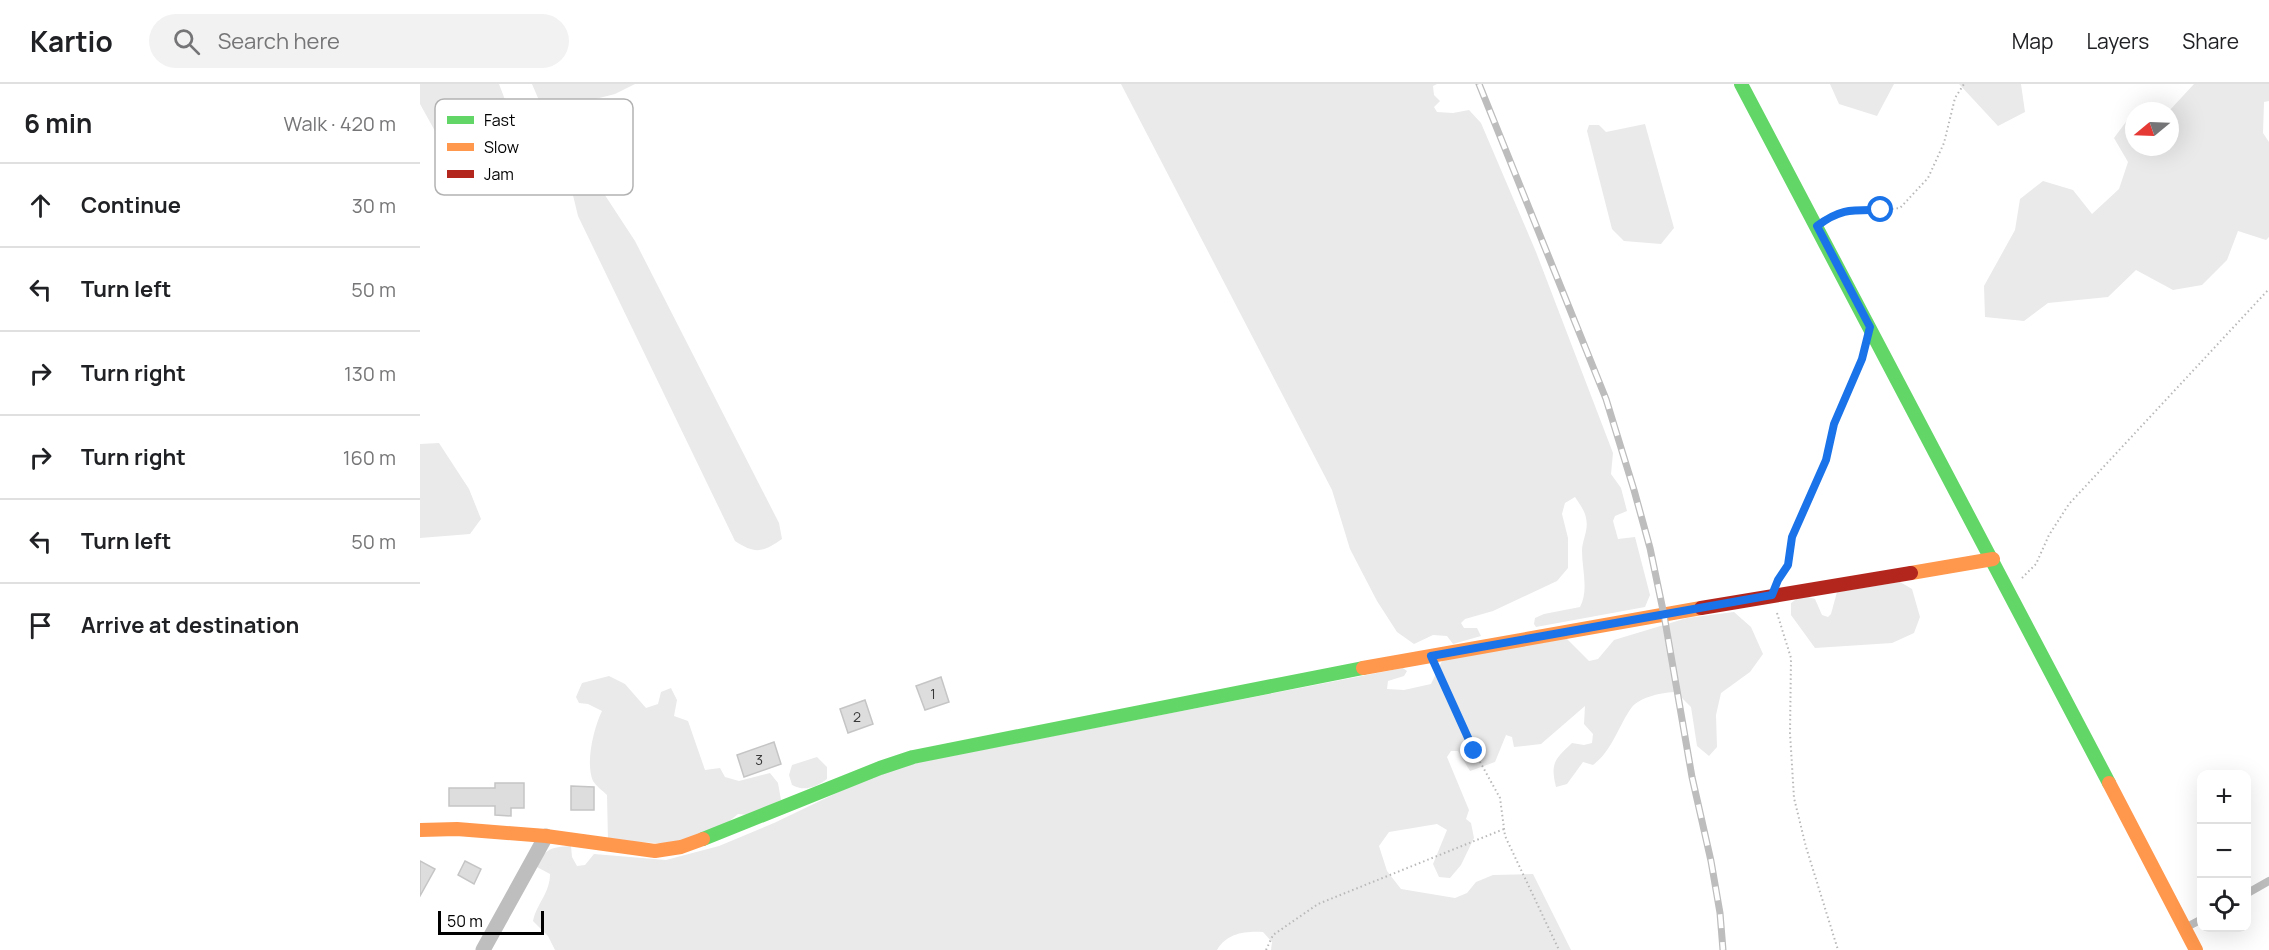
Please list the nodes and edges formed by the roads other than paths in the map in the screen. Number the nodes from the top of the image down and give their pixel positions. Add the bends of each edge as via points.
1 (1741, 84) edge
2 (1993, 559) junction
3 (420, 830) edge
4 (546, 836) junction
5 (2269, 881) edge
6 (2251, 892) edge
7 (2197, 922) edge
8 (2184, 929) junction
9 (483, 950) edge
10 (2196, 950) edge

1 - 2 street
2 - 4 street via 1431,656 913,758 681,847 655,851
2 - 8 street
3 - 4 street
4 - 9 street
5 - 6 lane
7 - 8 lane
8 - 10 street

